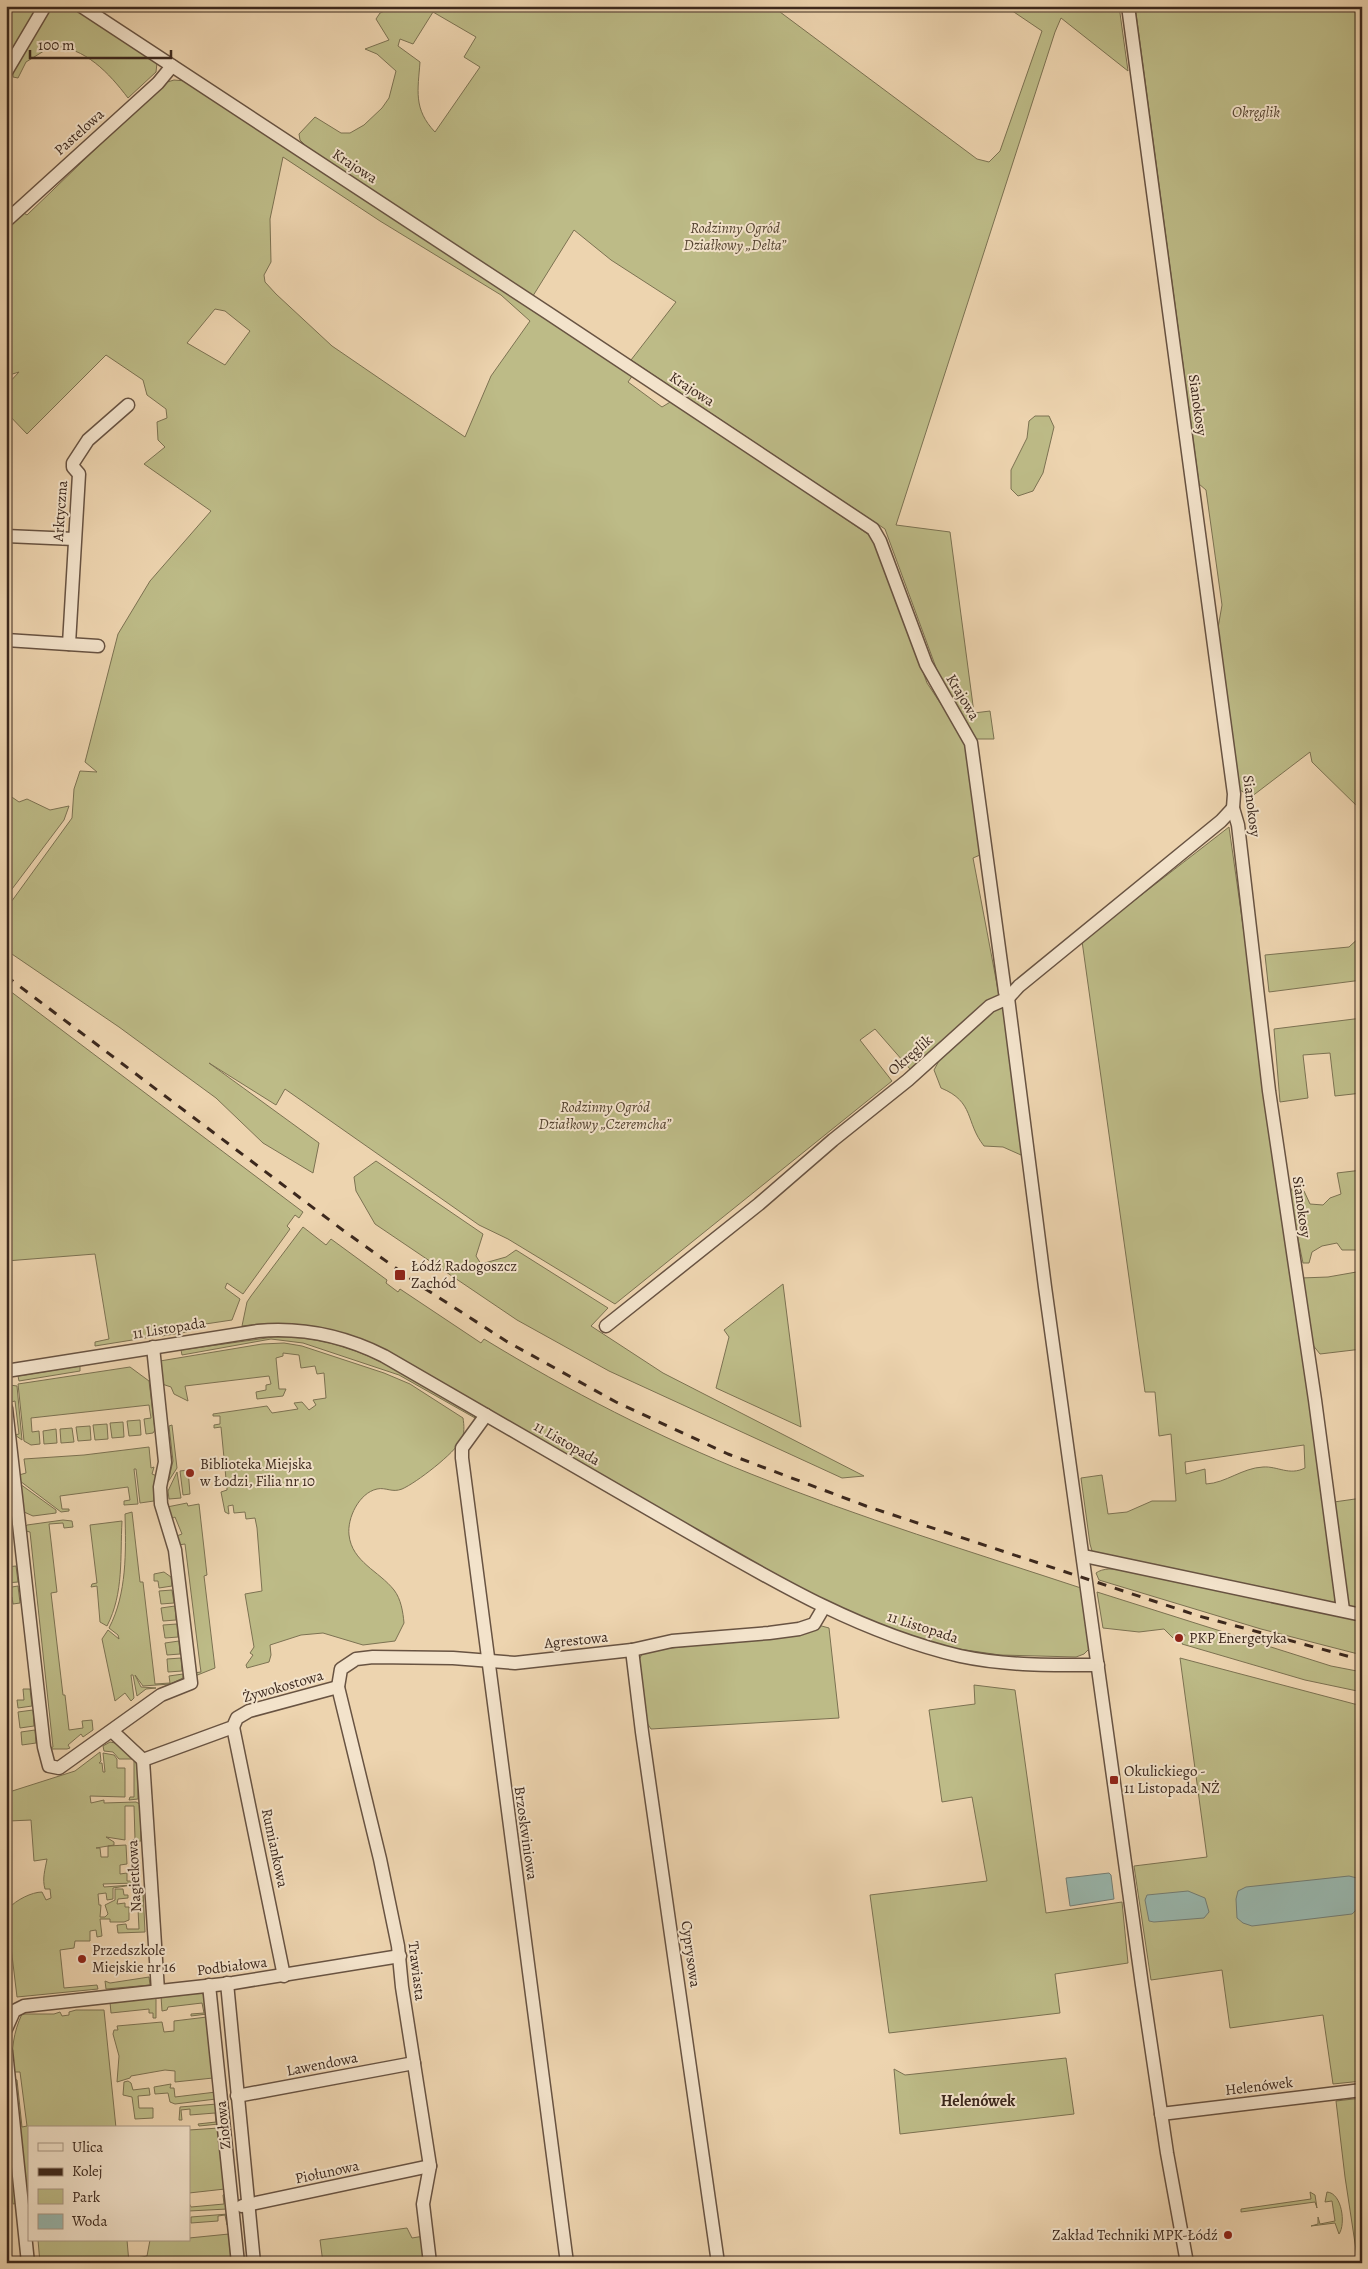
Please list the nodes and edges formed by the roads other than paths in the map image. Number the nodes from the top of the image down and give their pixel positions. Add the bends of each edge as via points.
1 (44, 6) edge
2 (81, 6) edge
3 (1128, 6) edge
4 (172, 66) junction
5 (6, 72) edge
6 (6, 221) edge
7 (128, 405) dead end
8 (6, 536) edge
9 (74, 539) junction
10 (6, 640) edge
11 (69, 644) junction
12 (98, 646) dead end
13 (1233, 808) junction
14 (1008, 998) junction
15 (606, 1326) dead end
16 (153, 1347) junction
17 (6, 1371) edge
18 (6, 1408) edge
19 (486, 1415) junction
20 (1084, 1556) junction
21 (824, 1607) junction
22 (1343, 1610) junction
23 (1362, 1616) edge
24 (632, 1650) junction
25 (487, 1661) junction
26 (1098, 1665) junction
27 (338, 1687) junction
28 (233, 1727) junction
29 (112, 1731) junction
30 (143, 1760) junction
31 (400, 1956) junction
32 (284, 1976) junction
33 (227, 1984) junction
34 (209, 1985) junction
35 (158, 1991) junction
36 (6, 2029) edge
37 (6, 2051) edge
38 (414, 2063) junction
39 (1362, 2090) edge
40 (237, 2096) junction
41 (1161, 2114) junction
42 (430, 2166) junction
43 (247, 2204) junction
44 (232, 2210) junction
45 (28, 2263) edge
46 (238, 2263) edge
47 (254, 2263) edge
48 (430, 2263) edge
49 (567, 2263) edge
50 (718, 2263) edge
51 (1187, 2263) edge

1 - 5 street
2 - 4 street, Krajowa
3 - 13 street, Sianokosy via 1233,784
4 - 6 street, Pastelowa via 158,83
4 - 14 street, Krajowa via 873,529 926,664 971,743 1003,982
7 - 9 street, Arktyczna via 88,440 73,463 79,474
8 - 9 street
9 - 11 street, Arktyczna
10 - 11 street
11 - 12 street
13 - 14 street, Okręglik
13 - 22 street, Sianokosy via 1238,825 1276,1135 1316,1400
14 - 15 street, Okręglik via 990,1006 908,1080
14 - 20 street, Krajowa
16 - 17 street, 11 Listopada
16 - 19 street, 11 Listopada via 271,1330 318,1332 371,1350
16 - 29 street via 166,1462 160,1487 161,1504 175,1550 191,1683 161,1695
18 - 29 street via 47,1762 53,1768 60,1768
19 - 21 street, 11 Listopada via 757,1572
19 - 25 street, Brzoskwiniowa via 462,1448 462,1458
20 - 22 street
20 - 26 street, Krajowa
21 - 24 street, Agrestowa via 814,1624 799,1629 672,1641
21 - 26 street, 11 Listopada via 890,1634 960,1656 1028,1665
22 - 23 street
24 - 25 street, Agrestowa via 510,1663
24 - 50 street, Cyprysowa
25 - 27 street, Agrestowa via 363,1658 343,1667
25 - 49 street, Brzoskwiniowa
26 - 41 street, Krajowa
27 - 28 street, Żywokostowa via 249,1711 237,1718
27 - 31 street, Trawiasta
28 - 30 street, Żywokostowa
28 - 32 street, Rumiankowa
29 - 30 street
30 - 35 street, Nagietkowa
31 - 32 street, Podbiałowa
31 - 38 street, Trawiasta
32 - 33 street, Podbiałowa
33 - 34 street, Podbiałowa
33 - 40 street, Ziołowa
34 - 35 street, Podbiałowa
34 - 44 street, Ziołowa
35 - 36 street, Podbiałowa via 24,2006 14,2011
37 - 45 street
38 - 40 street, Lawendowa
38 - 42 street, Trawiasta
39 - 41 street, Helenówek
40 - 43 street, Ziołowa
41 - 51 street, Krajowa
42 - 43 street, Piołunowa
42 - 48 street, Trawiasta via 423,2204
43 - 44 street, Piołunowa
43 - 47 street, Ziołowa
44 - 46 street, Ziołowa

